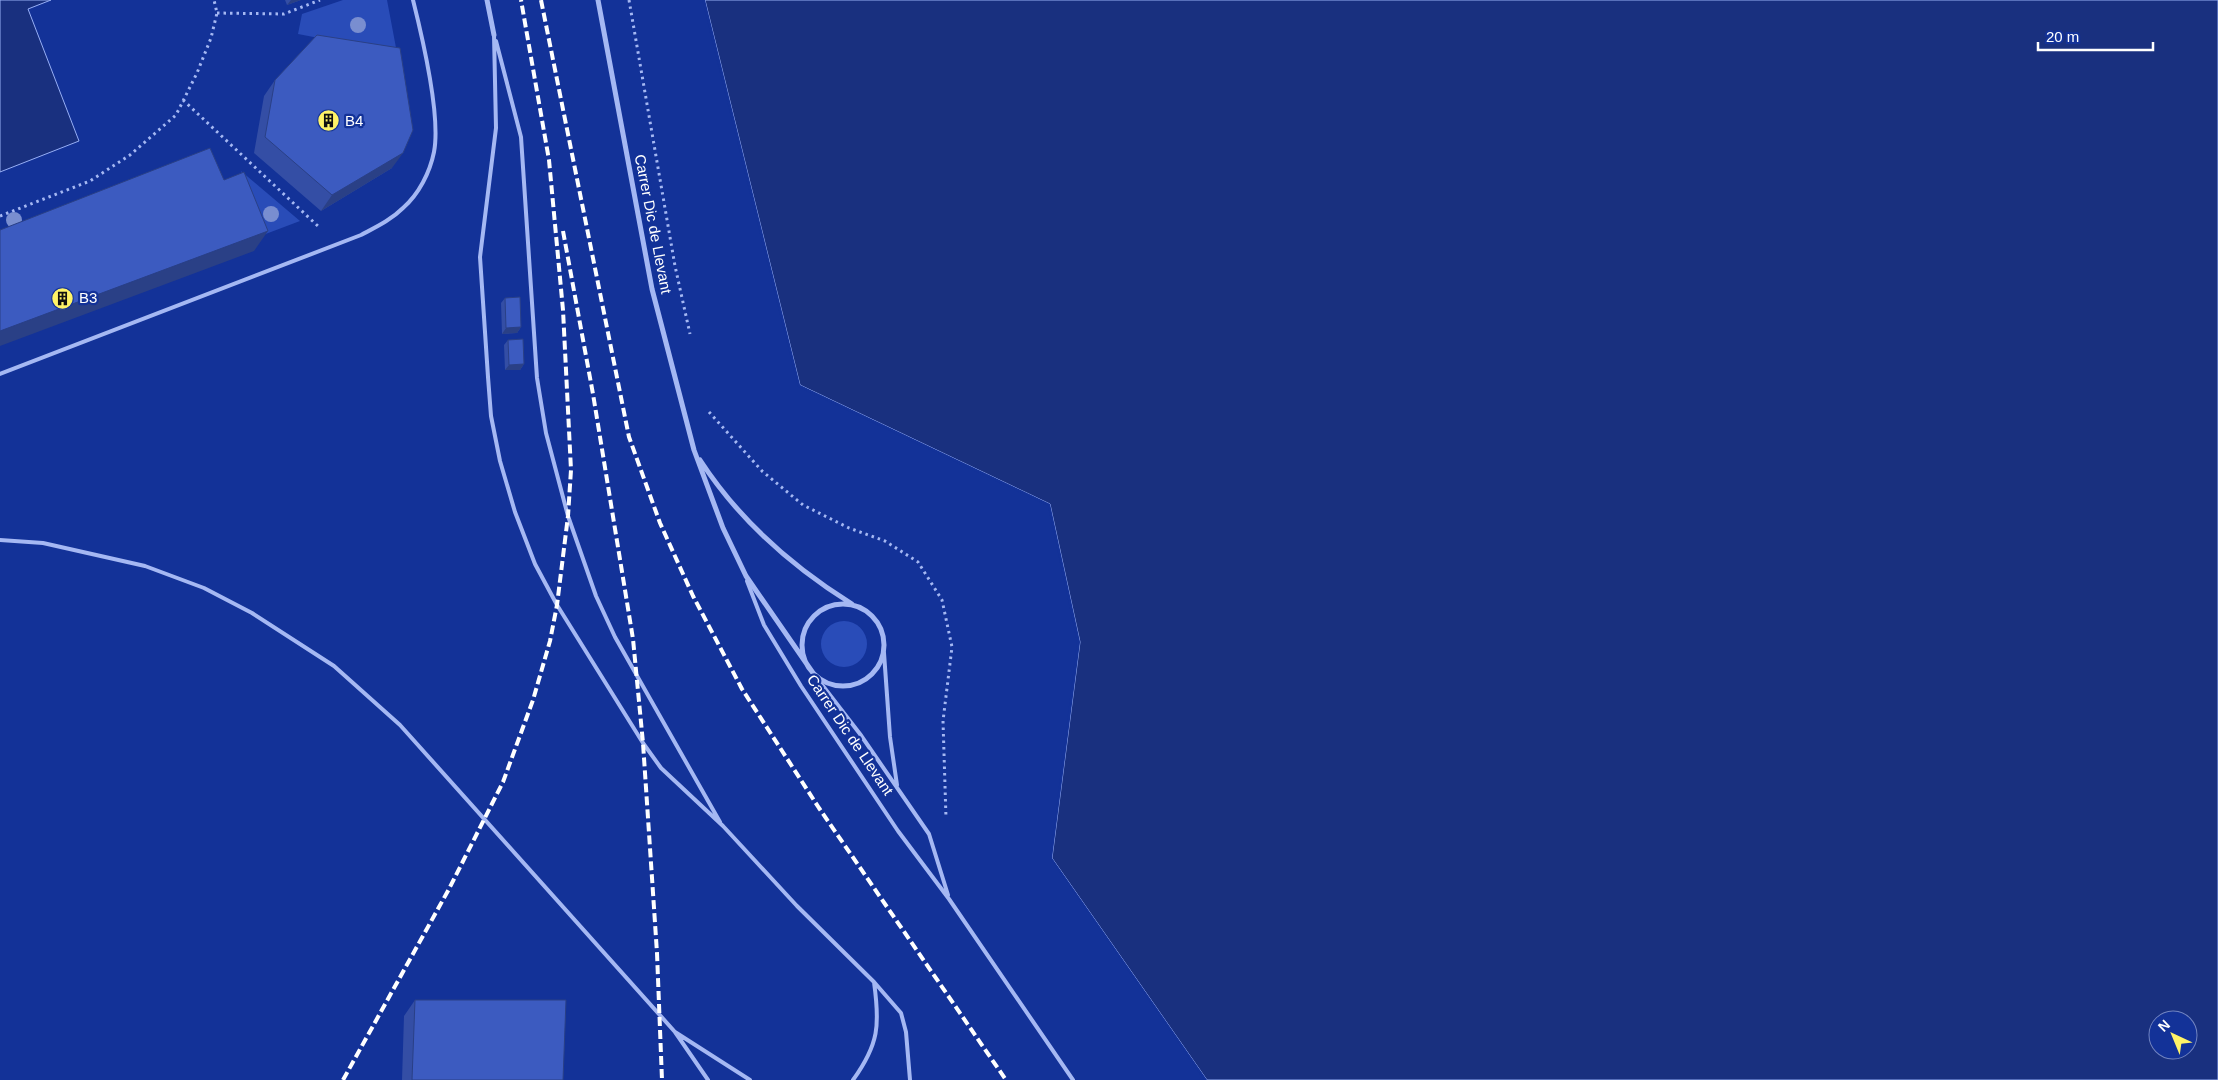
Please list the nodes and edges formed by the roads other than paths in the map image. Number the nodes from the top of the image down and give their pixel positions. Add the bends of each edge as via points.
1 (413, 0) edge
2 (487, 0) edge
3 (598, 0) edge
4 (494, 35) junction
5 (0, 374) edge
6 (694, 450) junction
7 (0, 540) edge
8 (746, 576) junction
9 (852, 604) junction
10 (884, 653) junction
11 (812, 672) junction
12 (897, 787) junction
13 (723, 826) junction
14 (949, 899) junction
15 (874, 982) junction
16 (675, 1032) junction
17 (708, 1080) edge
18 (750, 1080) edge
19 (854, 1080) edge
20 (910, 1080) edge
21 (1073, 1080) edge

1 - 5 lane via 435,129 428,174 404,208 361,235
2 - 4 street
3 - 6 street, Carrer Dic de Llevant via 652,289
4 - 13 lane via 521,137 537,378 546,433 568,516 596,596 615,637
4 - 13 lane via 496,128 480,257 491,416 500,462 535,564 557,605 661,768
6 - 8 street, Carrer Dic de Llevant via 723,528
6 - 9 street, Carrer Dic de Llevant via 732,504 771,545 814,580
7 - 16 lane via 43,543 145,566 204,588 252,613 334,666 400,725
8 - 11 street, Carrer Dic de Llevant
8 - 14 lane, Carrer Dic de Llevant via 764,625 801,686 898,831
9 - 10 street, Carrer Dic de Llevant via 876,619 883,632
9 - 11 street, Carrer Dic de Llevant via 829,606 810,620 802,646
10 - 11 street, Carrer Dic de Llevant via 873,674 848,686 836,686
10 - 12 lane
11 - 12 lane, Carrer Dic de Llevant
12 - 14 lane, Carrer Dic de Llevant via 929,834
13 - 15 lane
14 - 21 lane, Carrer Dic de Llevant
15 - 19 lane via 877,1030 872,1049
15 - 20 lane via 901,1013
16 - 17 lane
16 - 18 lane

